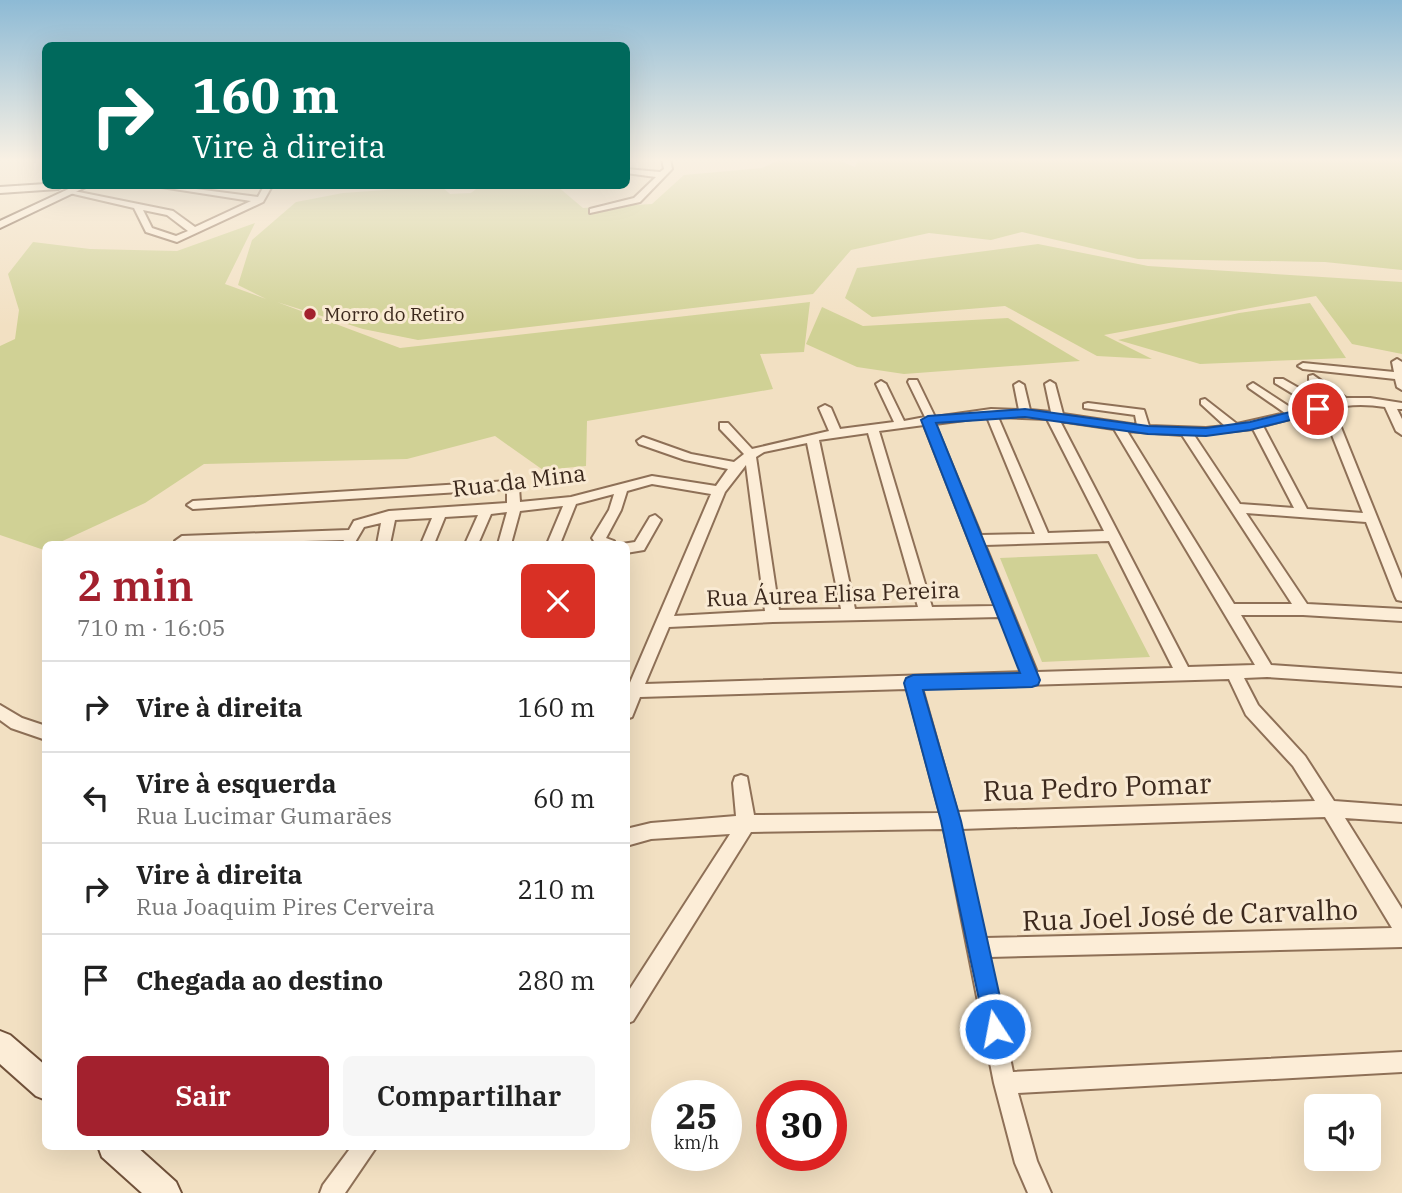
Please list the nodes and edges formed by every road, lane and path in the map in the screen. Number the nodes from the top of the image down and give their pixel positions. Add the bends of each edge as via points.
1 (19, 215) edge
2 (141, 215) edge
3 (172, 215) edge
4 (229, 215) edge
5 (0, 225) edge
6 (194, 231) junction
7 (1397, 362) dead end
8 (1303, 366) dead end
9 (1313, 378) dead end
10 (1279, 381) dead end
11 (913, 382) dead end
12 (1400, 382) edge
13 (881, 384) dead end
14 (1051, 384) dead end
15 (1019, 385) dead end
16 (1254, 386) dead end
17 (1087, 393) dead end
18 (1205, 402) dead end
19 (1343, 402) junction
20 (1395, 405) edge
21 (1088, 406) junction
22 (1323, 407) junction
23 (825, 408) dead end
24 (991, 413) junction
25 (1025, 413) junction
26 (1295, 415) junction
27 (1054, 416) junction
28 (930, 419) junction
29 (1088, 420) junction
30 (900, 423) junction
31 (1256, 424) junction
32 (1118, 425) junction
33 (724, 426) dead end
34 (872, 428) junction
35 (1235, 428) junction
36 (1144, 429) junction
37 (1402, 431) edge
38 (1186, 432) junction
39 (836, 433) junction
40 (812, 437) junction
41 (643, 441) dead end
42 (750, 454) junction
43 (737, 467) junction
44 (622, 487) junction
45 (719, 491) junction
46 (571, 501) junction
47 (192, 505) dead end
48 (514, 508) junction
49 (1236, 508) junction
50 (486, 510) junction
51 (441, 511) junction
52 (1303, 513) junction
53 (389, 516) junction
54 (1371, 518) junction
55 (654, 520) dead end
56 (1113, 536) junction
57 (1043, 537) junction
58 (350, 539) edge
59 (977, 540) junction
60 (182, 541) dead end
61 (385, 541) edge
62 (429, 541) edge
63 (473, 541) edge
64 (506, 541) edge
65 (555, 541) edge
66 (601, 541) edge
67 (630, 548) edge
68 (1402, 596) edge
69 (1303, 609) junction
70 (1229, 610) junction
71 (1004, 611) junction
72 (927, 614) junction
73 (849, 615) junction
74 (1402, 615) edge
75 (773, 616) junction
76 (664, 622) junction
77 (1267, 671) junction
78 (1234, 672) junction
79 (1184, 674) junction
80 (1032, 680) junction
81 (1402, 680) edge
82 (913, 683) junction
83 (636, 691) junction
84 (630, 704) edge
85 (0, 712) edge
86 (42, 732) edge
87 (741, 783) dead end
88 (1330, 808) junction
89 (1402, 814) edge
90 (951, 821) junction
91 (746, 824) junction
92 (630, 837) edge
93 (1402, 926) edge
94 (1402, 937) edge
95 (979, 948) junction
96 (630, 1008) edge
97 (0, 1045) edge
98 (1402, 1062) edge
99 (42, 1082) edge
100 (1005, 1083) junction
101 (117, 1150) edge
102 (363, 1150) edge
103 (165, 1193) edge
104 (331, 1193) edge
105 (1040, 1193) edge

1 - 5 street
2 - 6 street via 149,230 177,239
3 - 6 street
4 - 6 street
7 - 12 street
8 - 12 street
9 - 19 street
10 - 22 street
11 - 28 street
13 - 30 street
14 - 27 street
15 - 25 street
16 - 26 street
17 - 21 street
18 - 35 street
19 - 20 street
19 - 22 street
20 - 37 street
21 - 29 street
21 - 36 street via 1140,412
22 - 26 street
22 - 54 street
23 - 39 street
24 - 25 street
24 - 28 street
24 - 57 street
25 - 27 street
26 - 31 street
27 - 29 street
27 - 56 street
28 - 30 street
28 - 59 street
29 - 32 street
30 - 34 street
31 - 35 street
31 - 52 street
32 - 36 street
32 - 70 street
33 - 42 street
34 - 39 street
34 - 72 street
35 - 38 street
36 - 38 street
38 - 49 street
39 - 40 street
40 - 42 street
40 - 73 street
41 - 43 street
42 - 43 street
42 - 75 street
43 - 45 street
44 - 45 street, Rua da Mina via 660,480
44 - 46 street, Rua da Mina
44 - 66 street
45 - 76 street
46 - 48 street, Rua da Mina
46 - 65 street
47 - 48 street via 509,485
48 - 50 street, Rua da Mina
48 - 64 street
49 - 52 street
49 - 69 street
50 - 51 street, Rua da Mina
50 - 63 street
51 - 53 street, Rua da Mina
51 - 62 street
52 - 54 street
53 - 58 street, Rua da Mina via 363,521
53 - 61 street
54 - 68 street
55 - 67 street via 639,547
56 - 57 street
56 - 79 street
57 - 59 street
58 - 60 street
59 - 71 street
69 - 70 street
69 - 74 street
70 - 77 street
71 - 72 street, Rua Áurea Elisa Pereira
71 - 80 street
72 - 73 street, Rua Áurea Elisa Pereira
73 - 75 street, Rua Áurea Elisa Pereira
75 - 76 street, Rua Áurea Elisa Pereira
76 - 83 street
77 - 78 street
77 - 81 street
78 - 79 street
78 - 88 street via 1252,710 1299,761
79 - 80 street
80 - 82 street
82 - 83 street
82 - 90 street
83 - 84 street
85 - 86 street
87 - 91 street
88 - 89 street, Rua Pedro Pomar
88 - 90 street, Rua Pedro Pomar
88 - 93 street
90 - 91 street, Rua Pedro Pomar
90 - 95 street
91 - 92 street, Rua Pedro Pomar via 651,831
91 - 96 street
94 - 95 street, Rua Joel José de Carvalho
95 - 100 street
97 - 99 street
98 - 100 street
100 - 105 street via 1026,1163
101 - 103 street
102 - 104 street

